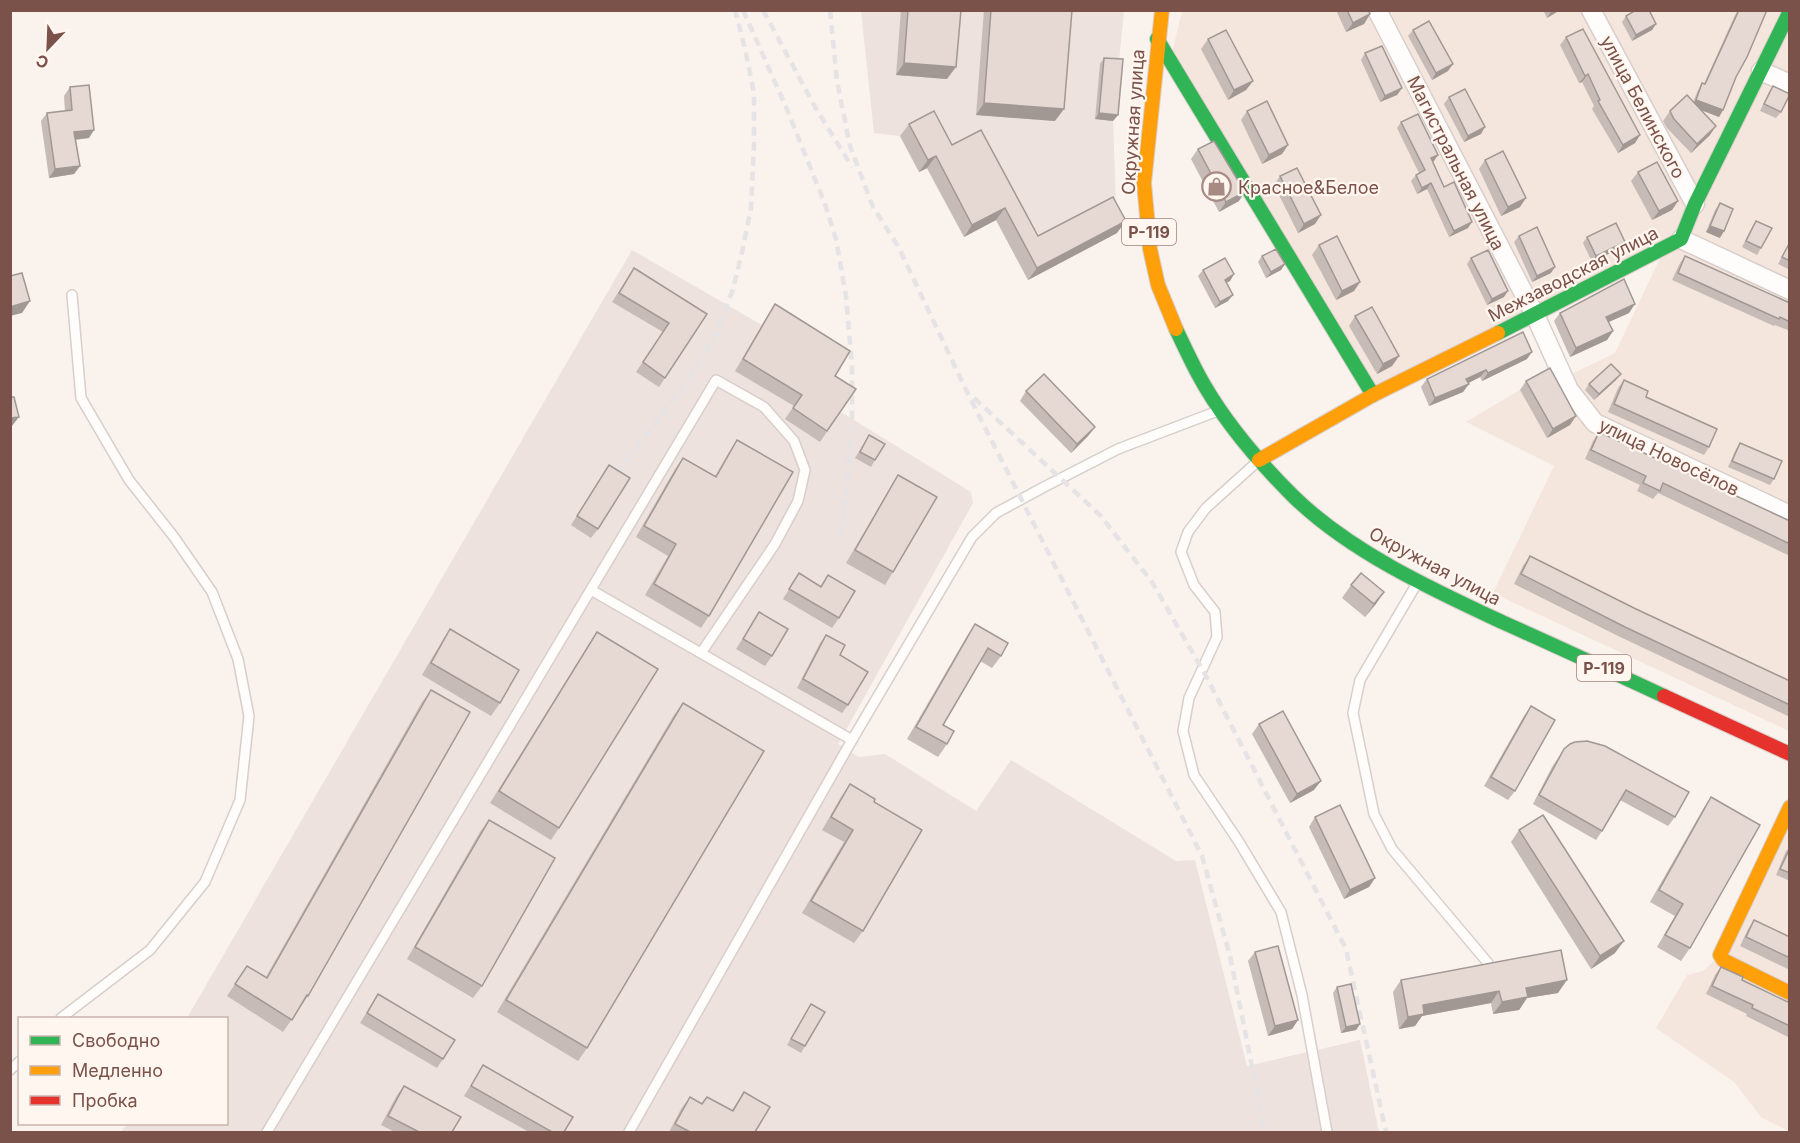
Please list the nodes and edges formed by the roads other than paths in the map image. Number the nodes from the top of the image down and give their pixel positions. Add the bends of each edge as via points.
1 (1162, 10) edge
2 (1377, 10) edge
3 (1592, 10) edge
4 (1790, 11) edge
5 (1157, 39) junction
6 (1761, 71) junction
7 (1790, 84) edge
8 (1695, 204) junction
9 (1681, 239) junction
10 (1790, 290) edge
11 (72, 295) dead end
12 (1535, 315) junction
13 (1373, 395) junction
14 (1220, 410) junction
15 (1260, 460) junction
16 (1790, 515) edge
17 (1419, 581) junction
18 (591, 590) junction
19 (701, 653) junction
20 (852, 740) junction
21 (1790, 754) edge
22 (1790, 807) edge
23 (1488, 963) edge
24 (1790, 993) edge
25 (62, 1017) edge
26 (267, 1132) edge
27 (628, 1132) edge
28 (1327, 1132) edge

1 - 5 main road, Окружная улица / Р-119
2 - 12 street, Магистральная улица
3 - 8 street, улица Белинского
4 - 6 main road, Межзаводская улица
5 - 13 main road
5 - 14 main road, Окружная улица / Р-119 via 1144,183 1150,249 1158,285 1174,326
6 - 7 street
6 - 8 main road, Межзаводская улица
8 - 9 main road, Межзаводская улица
9 - 10 street
9 - 12 main road, Межзаводская улица
11 - 25 lane via 81,398 129,480 212,592 238,659 249,716 240,800 205,882 150,950
12 - 13 main road, Межзаводская улица
12 - 16 street, улица Новосёлов via 1569,390 1595,423
13 - 15 main road, Межзаводская улица
14 - 15 main road, Окружная улица / Р-119
14 - 20 lane via 1118,449 996,513 972,537
15 - 17 main road, Окружная улица / Р-119 via 1294,497 1332,528
15 - 28 lane via 1206,508 1188,531 1181,552 1194,585 1215,612 1217,637 1189,698 1183,731 1194,775 1281,912 1302,995
17 - 21 main road, Окружная улица / Р-119
17 - 23 lane via 1360,680 1353,713 1374,814 1392,849
18 - 19 lane
18 - 19 lane via 716,380 764,407 794,441 805,470 798,501 775,544
18 - 26 lane
19 - 20 lane
20 - 27 lane
22 - 24 main road via 1720,955

